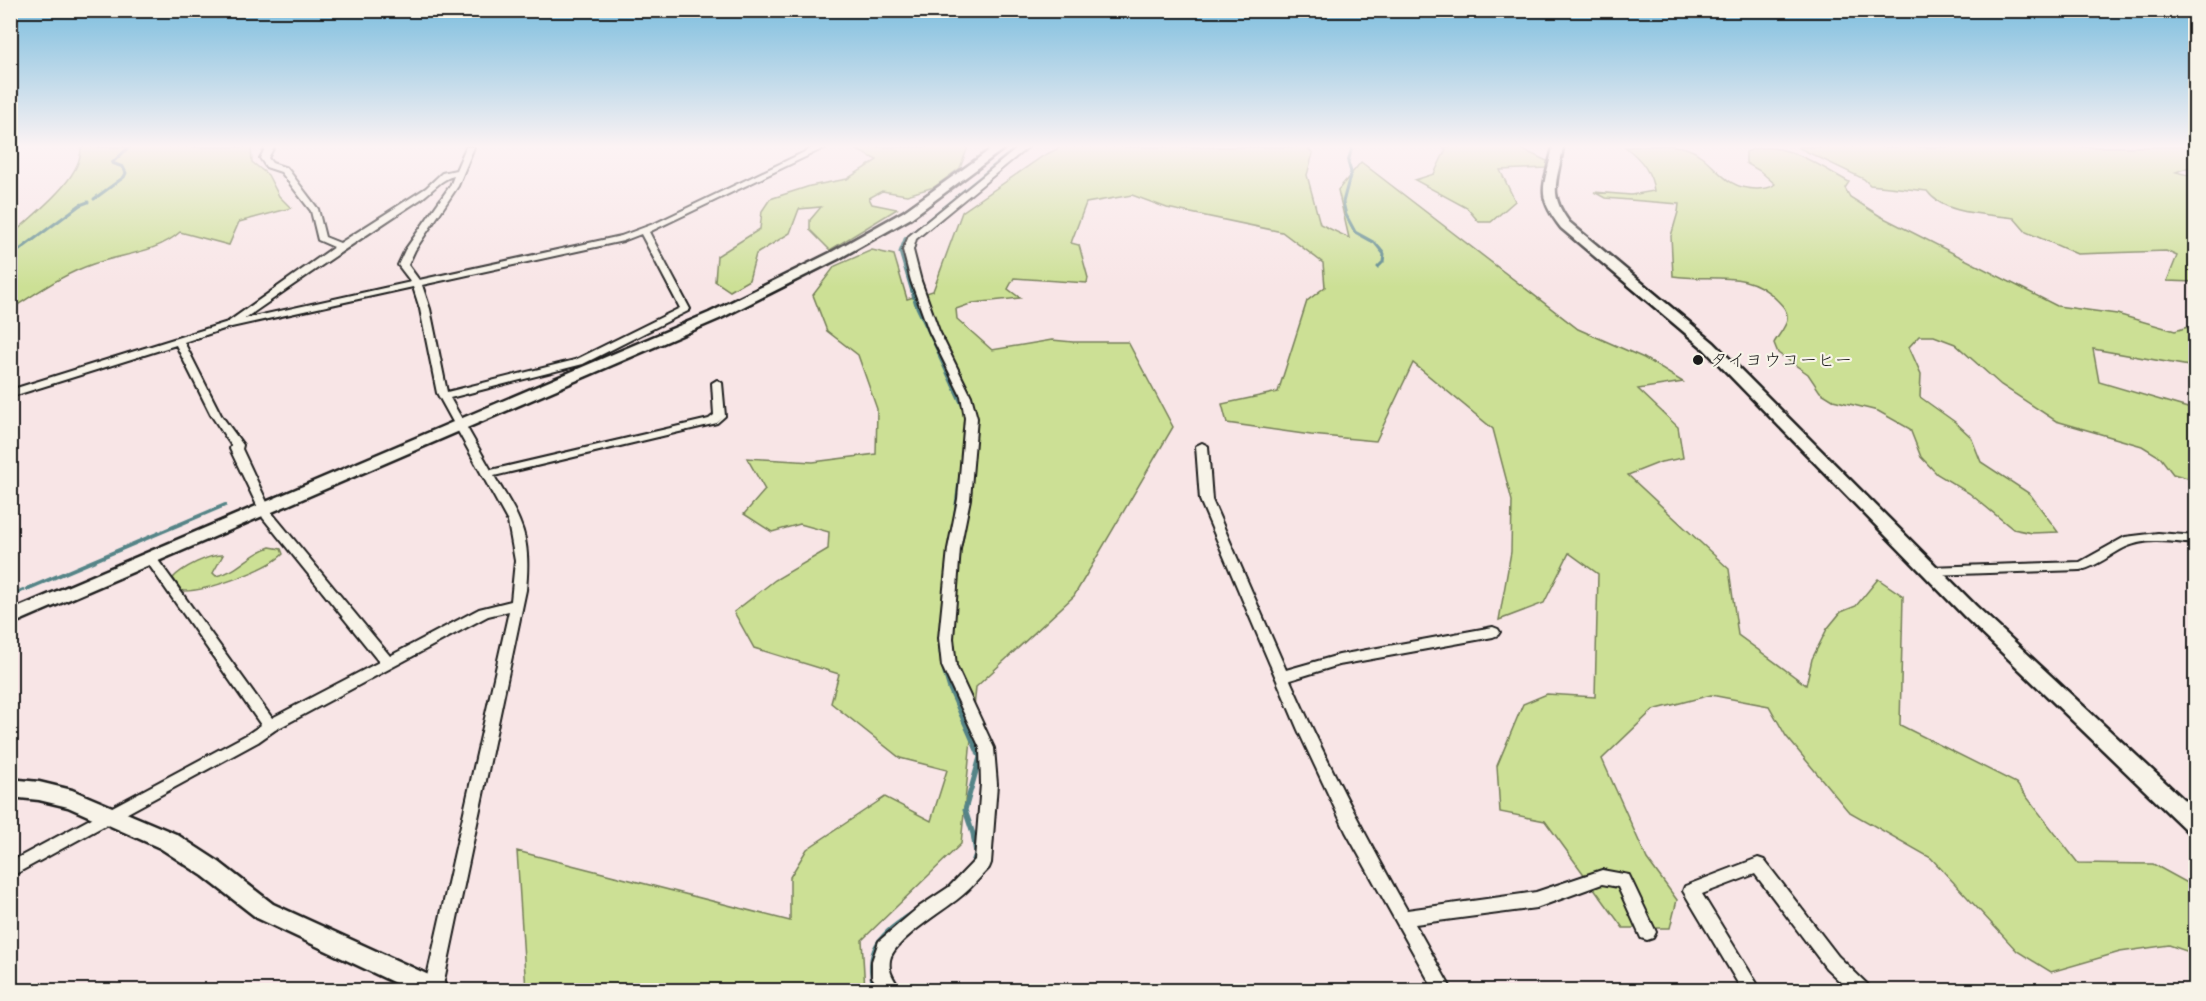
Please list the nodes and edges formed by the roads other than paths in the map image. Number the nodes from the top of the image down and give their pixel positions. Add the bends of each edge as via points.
1 (302, 194) edge
2 (423, 194) edge
3 (449, 194) edge
4 (723, 194) edge
5 (936, 194) edge
6 (967, 194) edge
7 (1548, 194) edge
8 (644, 231) junction
9 (340, 247) junction
10 (417, 284) junction
11 (224, 326) junction
12 (179, 341) junction
13 (717, 383) dead end
14 (10, 394) edge
15 (444, 396) junction
16 (460, 425) junction
17 (1202, 446) dead end
18 (488, 474) junction
19 (264, 510) junction
20 (2196, 540) edge
21 (151, 559) junction
22 (1929, 571) junction
23 (517, 604) junction
24 (10, 619) edge
25 (1493, 632) dead end
26 (388, 663) junction
27 (1282, 676) junction
28 (270, 726) junction
29 (10, 788) edge
30 (112, 815) junction
31 (2196, 825) edge
32 (10, 870) edge
33 (1403, 918) junction
34 (1647, 932) dead end
35 (434, 990) edge
36 (891, 990) edge
37 (1443, 990) edge
38 (1752, 990) edge
39 (1861, 990) edge

1 - 9 street via 315,211 321,238
2 - 9 street
3 - 10 street via 403,265
4 - 8 street
5 - 16 street via 907,215 771,289
6 - 36 street via 912,238 908,249 928,315 966,396 971,418 946,638 949,666 987,748 983,863 955,892 885,947 881,977
7 - 22 street via 1550,205 1565,225 1709,346
8 - 10 street
8 - 15 street via 685,309 579,362
9 - 11 street
10 - 11 street
10 - 15 street
11 - 12 street
12 - 14 street
12 - 19 street via 216,415 237,445
13 - 18 street via 720,416 712,421
15 - 16 street
16 - 18 street
16 - 19 street
17 - 27 street via 1206,500
18 - 23 street via 518,533 522,572
19 - 21 street
19 - 26 street
20 - 22 street via 2136,538 2081,566
21 - 24 street
21 - 28 street
22 - 31 street
23 - 26 street via 484,612
23 - 35 street
25 - 27 street via 1340,660
26 - 28 street
27 - 33 street via 1352,827
28 - 30 street
29 - 30 street via 64,796
30 - 32 street
30 - 35 street via 183,850 265,911
33 - 34 street via 1536,900 1602,877 1623,879
33 - 37 street
38 - 39 street via 1691,891 1758,865 1832,962

